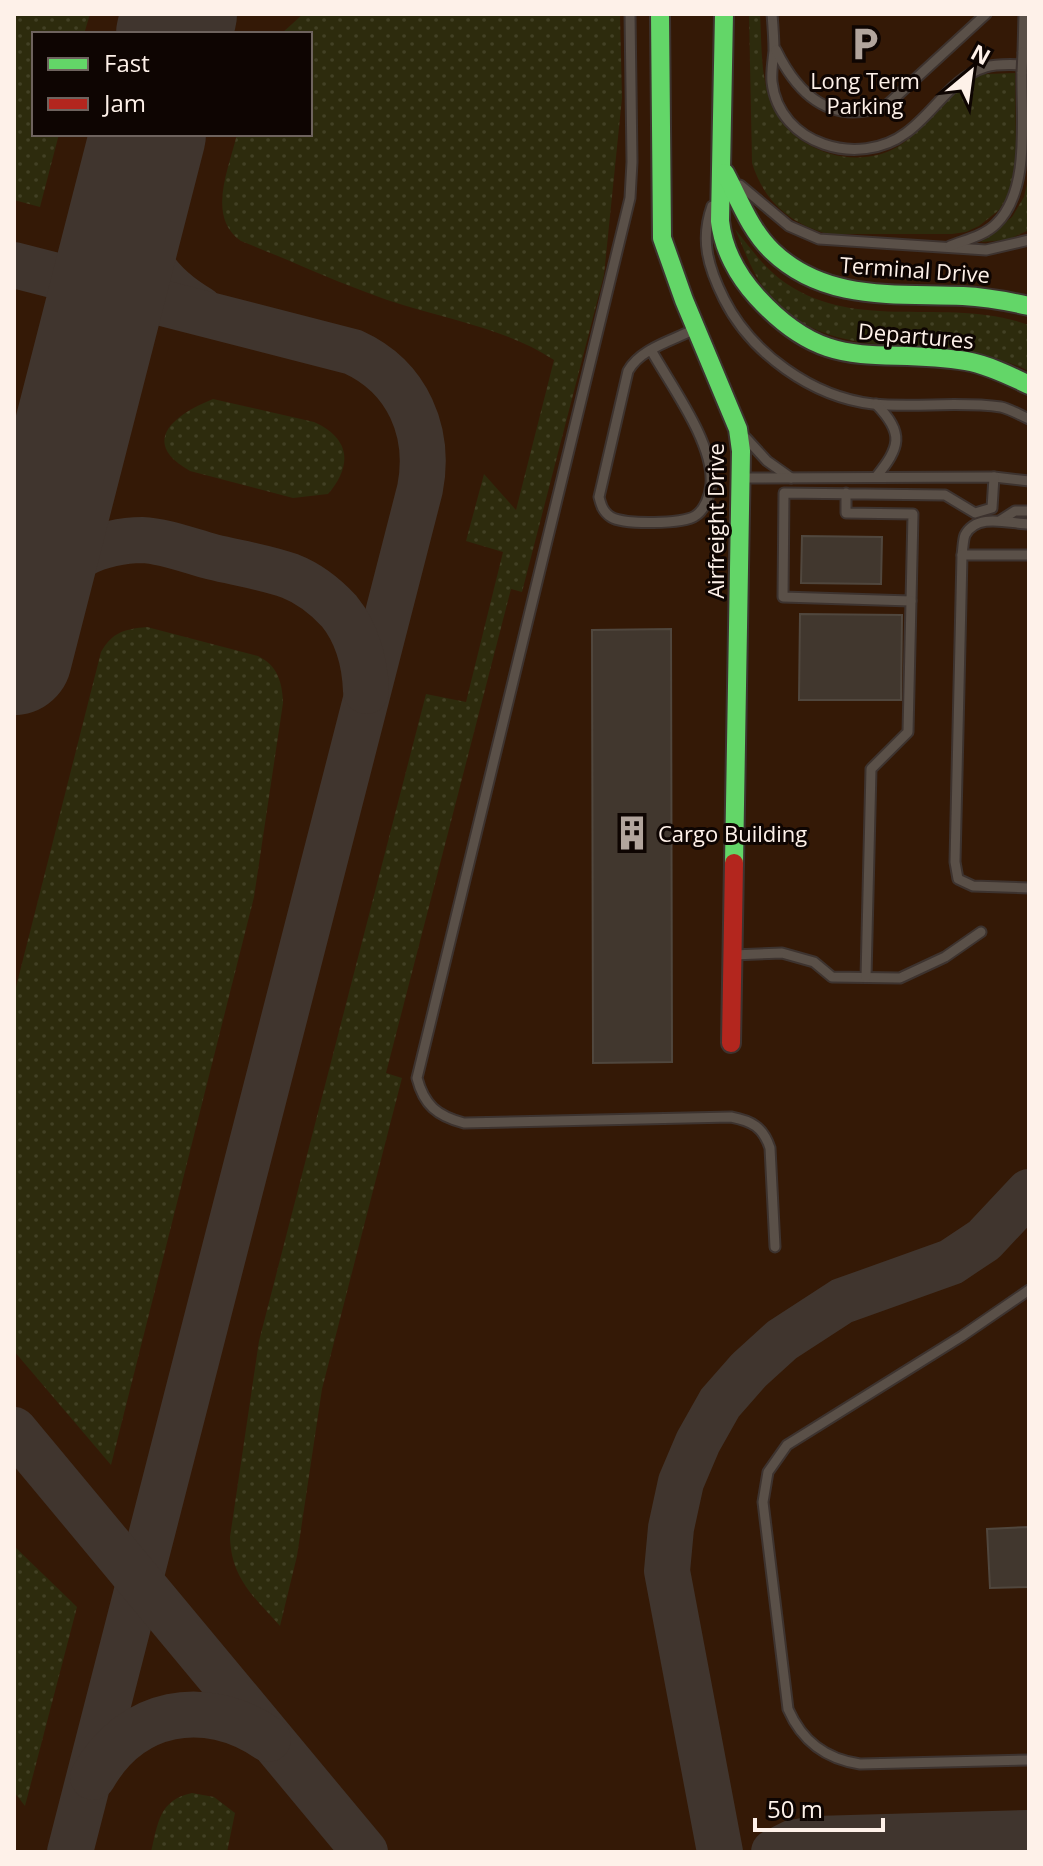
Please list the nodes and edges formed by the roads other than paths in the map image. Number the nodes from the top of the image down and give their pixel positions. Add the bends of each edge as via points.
1 (630, 14) edge
2 (660, 14) edge
3 (724, 14) edge
4 (772, 14) edge
5 (986, 14) edge
6 (1024, 14) edge
7 (774, 47) junction
8 (1026, 68) edge
9 (723, 171) junction
10 (1029, 240) edge
11 (947, 247) junction
12 (1029, 306) edge
13 (696, 329) junction
14 (651, 350) junction
15 (1029, 385) edge
16 (876, 404) junction
17 (1029, 419) edge
18 (738, 429) junction
19 (876, 477) junction
20 (994, 477) junction
21 (741, 478) junction
22 (791, 478) junction
23 (1029, 481) edge
24 (846, 493) junction
25 (1029, 511) edge
26 (1001, 520) junction
27 (1029, 524) edge
28 (962, 555) junction
29 (1029, 555) edge
30 (911, 601) junction
31 (1029, 888) edge
32 (981, 932) dead end
33 (733, 955) junction
34 (866, 977) junction
35 (731, 1043) dead end
36 (775, 1247) dead end
37 (1029, 1290) edge
38 (1029, 1760) edge

1 - 36 lane via 630,198 417,1078 429,1107 464,1123 731,1117 756,1125 770,1148
2 - 13 street, Airfreight Drive via 662,238
3 - 9 street, Terminal Drive
4 - 7 lane
5 - 7 lane via 887,105 867,113 840,111 812,100 788,74
6 - 8 lane, bridge
7 - 8 lane via 772,81 778,103 796,128 820,144 845,151 878,147 906,134 966,76 988,66
8 - 11 lane via 1016,192 995,225
9 - 11 lane via 789,226 819,239
9 - 12 street, Terminal Drive via 771,250 823,286 853,294 975,296
9 - 15 street, Departures via 720,226 734,263 750,290 793,330 847,353 969,362
9 - 16 lane via 705,227 708,255 730,310 765,352 799,377 829,392
10 - 11 lane via 986,250
13 - 14 lane
13 - 18 street, Airfreight Drive
14 - 14 lane via 628,371 601,507 628,522 686,521 697,516 708,499 706,454
16 - 17 lane via 1004,407
16 - 19 lane via 895,427 897,439
18 - 21 street, Airfreight Drive
18 - 22 lane
19 - 20 lane
19 - 22 lane
20 - 23 lane
20 - 24 lane via 992,508 975,513 945,495
21 - 22 lane
21 - 33 street, Airfreight Drive
24 - 30 lane via 846,513 913,514
24 - 30 lane via 784,493 783,597
25 - 26 lane via 1015,511
26 - 27 lane
26 - 28 lane via 974,526 965,535
28 - 29 lane
28 - 31 lane via 958,879 973,886
30 - 34 lane via 908,732 871,769
32 - 34 lane via 900,978
33 - 34 lane via 782,953 814,962 832,977
33 - 35 street, Airfreight Drive
37 - 38 lane via 787,1445 768,1472 763,1502 788,1709 807,1740 839,1761 860,1764

